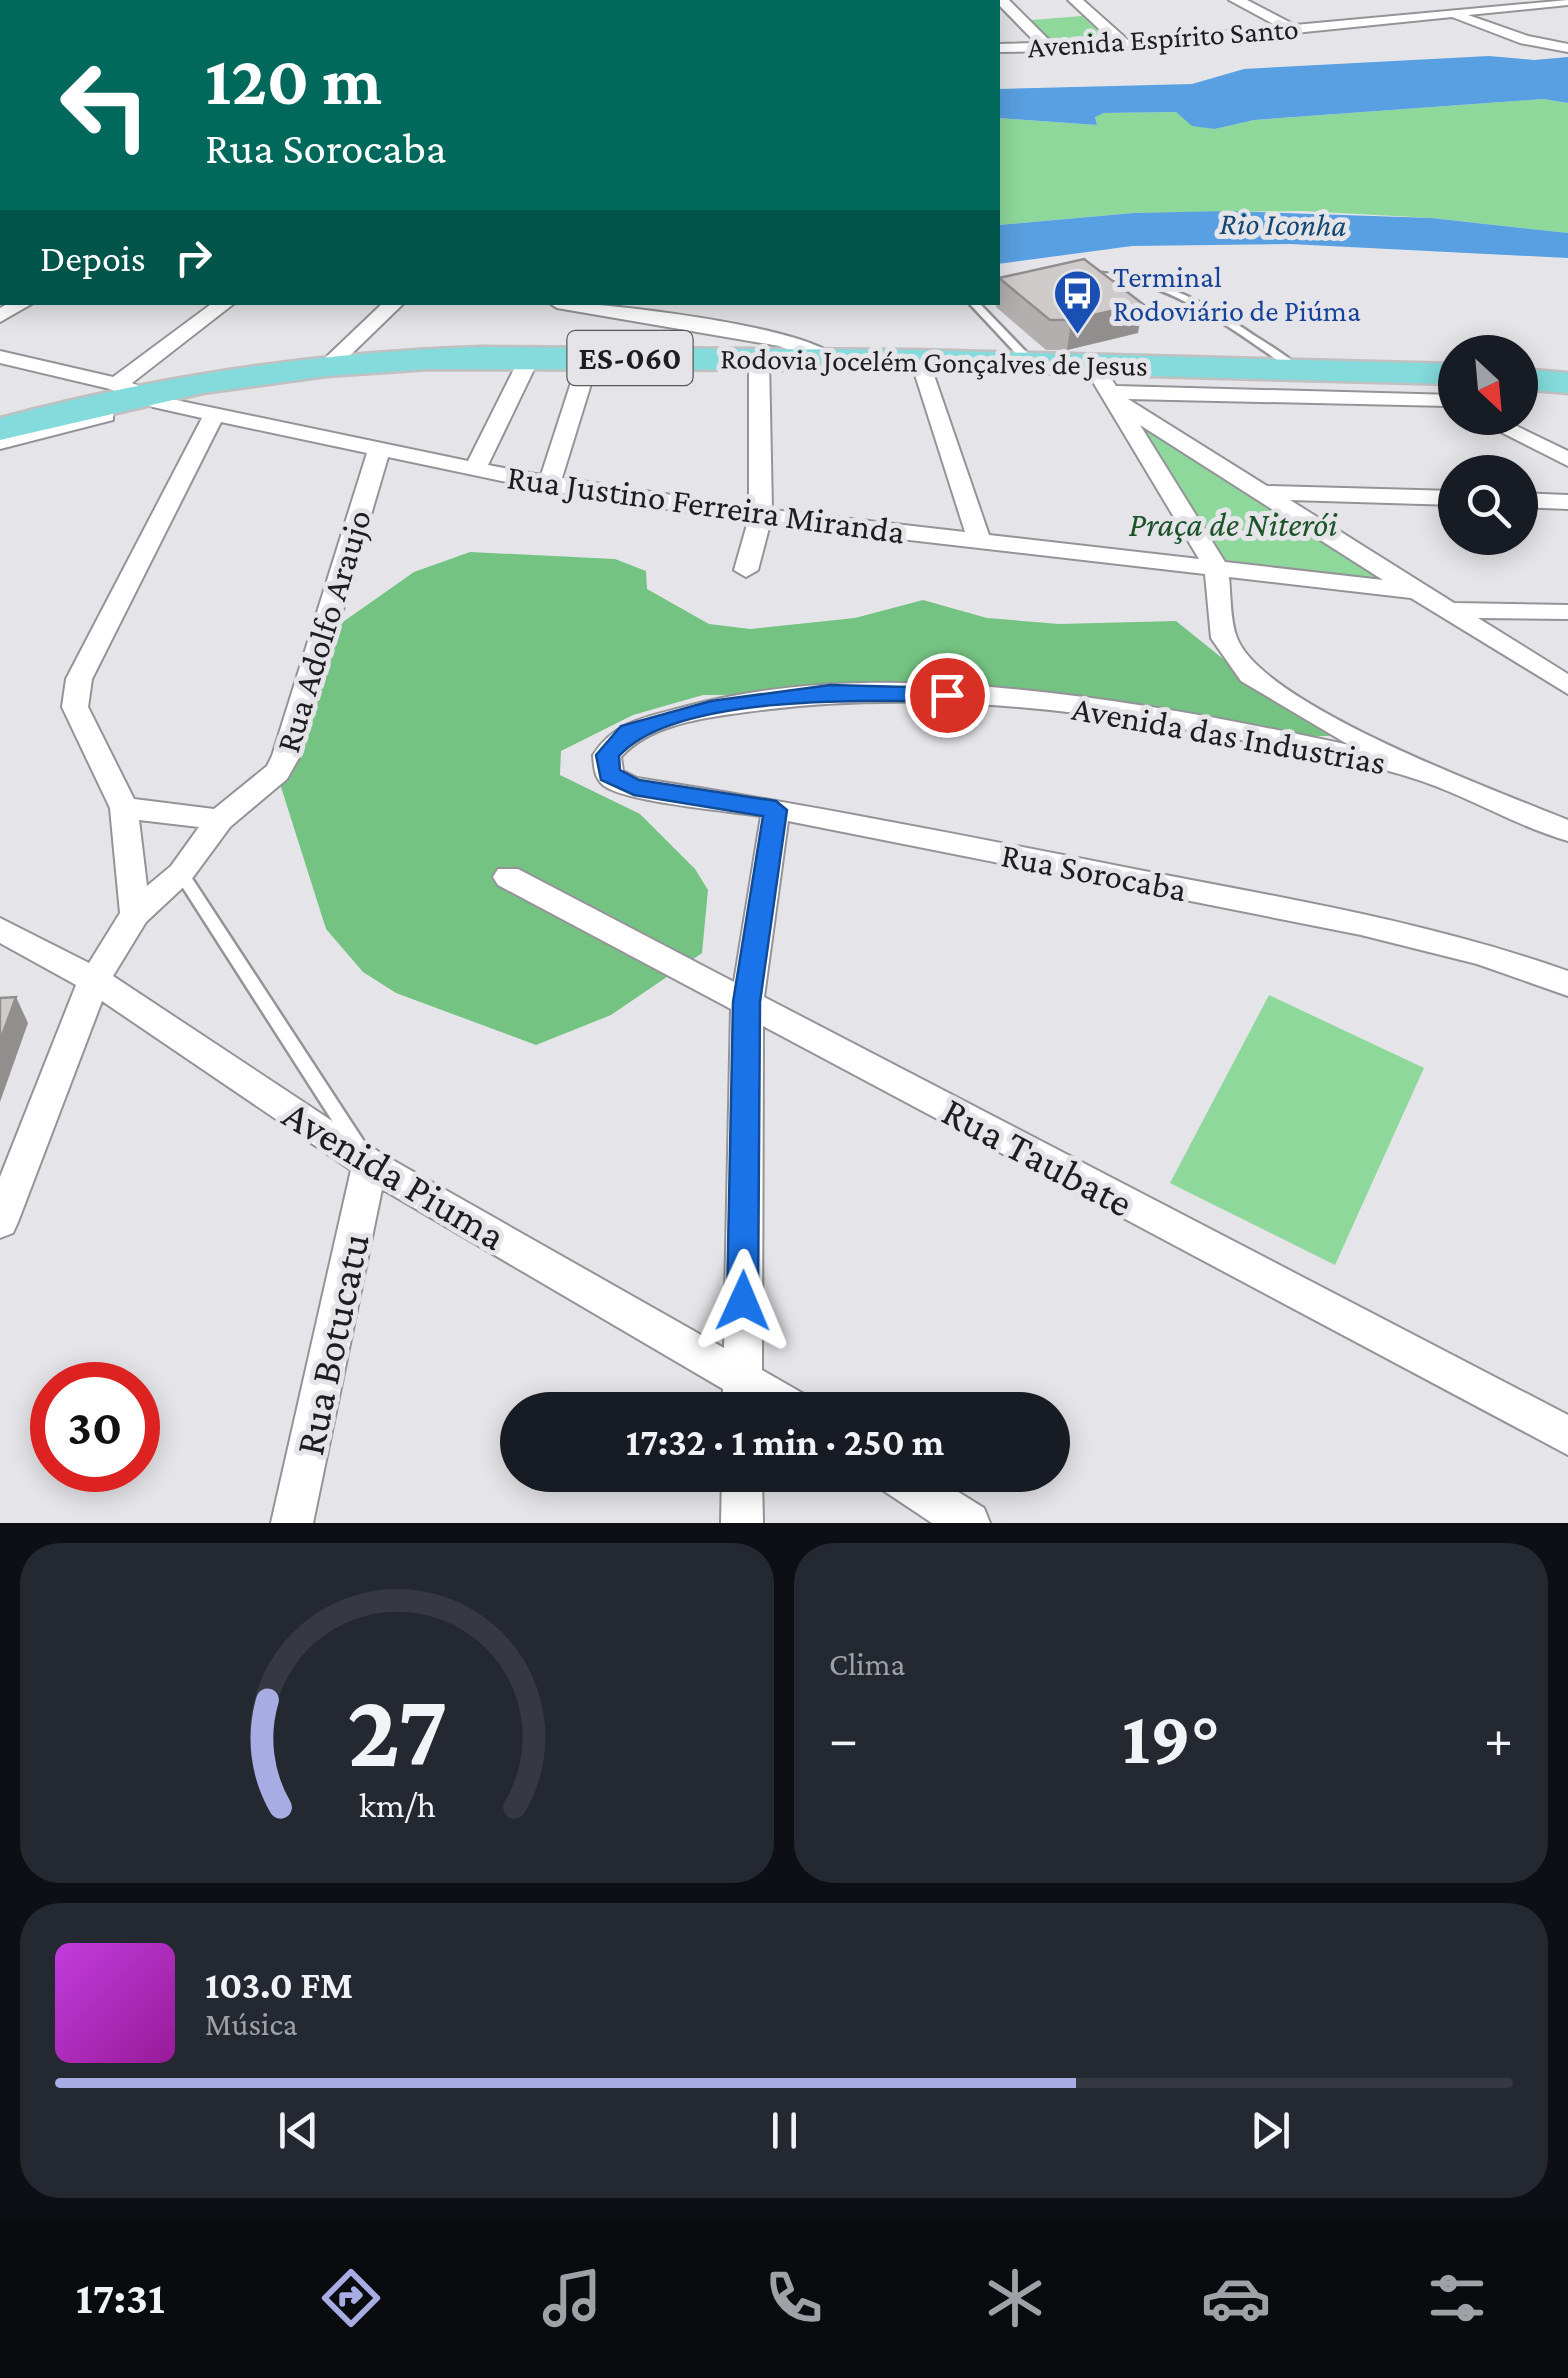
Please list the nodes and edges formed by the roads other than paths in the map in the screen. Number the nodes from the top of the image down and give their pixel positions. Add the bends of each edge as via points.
1 (1001, 0) edge
2 (1075, 0) edge
3 (1236, 0) edge
4 (1410, 0) edge
5 (1568, 1) edge
6 (1448, 13) junction
7 (1294, 30) junction
8 (1126, 46) junction
9 (1000, 48) edge
10 (1563, 48) edge
11 (1050, 49) junction
12 (1078, 275) edge
13 (224, 305) edge
14 (393, 305) edge
15 (574, 305) edge
16 (975, 305) edge
17 (0, 358) edge
18 (590, 358) junction
19 (759, 358) junction
20 (828, 358) junction
21 (529, 359) junction
22 (920, 359) junction
23 (1030, 362) junction
24 (1092, 362) junction
25 (328, 366) junction
26 (1297, 369) junction
27 (1538, 374) edge
28 (1538, 379) edge
29 (1565, 380) edge
30 (1438, 387) edge
31 (1438, 392) edge
32 (139, 394) junction
33 (1112, 396) junction
34 (214, 415) junction
35 (0, 429) edge
36 (1519, 435) edge
37 (0, 442) edge
38 (379, 450) junction
39 (1568, 459) edge
40 (475, 468) junction
41 (548, 484) junction
42 (1265, 493) junction
43 (1438, 498) edge
44 (1538, 501) edge
45 (1568, 502) edge
46 (761, 516) junction
47 (980, 543) junction
48 (1216, 567) junction
49 (746, 570) dead end
50 (1423, 592) junction
51 (1454, 610) junction
52 (1568, 612) edge
53 (1568, 686) edge
54 (1414, 768) junction
55 (616, 780) joint
56 (124, 808) junction
57 (776, 810) junction
58 (220, 820) junction
59 (1568, 830) edge
60 (181, 872) junction
61 (508, 877) dead end
62 (134, 914) junction
63 (0, 930) edge
64 (94, 980) junction
65 (1568, 984) edge
66 (746, 1002) junction
67 (370, 1164) junction
68 (0, 1222) edge
69 (740, 1392) edge
70 (742, 1392) edge
71 (1568, 1436) edge
72 (742, 1492) edge
73 (921, 1492) edge
74 (292, 1523) edge
75 (742, 1523) edge
76 (969, 1523) edge

1 - 11 street
2 - 8 street
3 - 7 street
4 - 6 street
5 - 6 street, Avenida Espírito Santo
6 - 7 street, Avenida Espírito Santo
6 - 10 street
7 - 8 street, Avenida Espírito Santo
8 - 11 street, Avenida Espírito Santo
9 - 11 street, Avenida Espírito Santo
12 - 26 lane via 1121,275 1167,286
13 - 32 street
14 - 25 street
15 - 20 street via 784,342
16 - 23 lane
17 - 32 street, Rua Justino Ferreira Miranda
18 - 19 main road, Rodovia Jocelém Gonçalves de Jesus / ES-060
18 - 21 main road, Rodovia Jocelém Gonçalves de Jesus / ES-060
18 - 41 street
19 - 20 main road, Rodovia Jocelém Gonçalves de Jesus / ES-060
19 - 46 street
20 - 22 main road, Rodovia Jocelém Gonçalves de Jesus / ES-060
21 - 25 main road, Rodovia Jocelém Gonçalves de Jesus / ES-060
21 - 40 street
22 - 23 main road, Rodovia Jocelém Gonçalves de Jesus / ES-060
22 - 47 street
23 - 24 main road, Rodovia Jocelém Gonçalves de Jesus / ES-060
24 - 26 main road, Rodovia Jocelém Gonçalves de Jesus / ES-060
24 - 33 street
25 - 32 main road, Rodovia Jocelém Gonçalves de Jesus / ES-060
26 - 30 main road, Rodovia Jocelém Gonçalves de Jesus / ES-060 via 1393,372
27 - 29 main road
28 - 29 main road
31 - 33 street
32 - 34 street, Rua Justino Ferreira Miranda
32 - 35 main road, Rodovia Jocelém Gonçalves de Jesus / ES-060
32 - 37 street
33 - 42 street
33 - 48 street
34 - 38 street, Rua Justino Ferreira Miranda
34 - 56 street via 78,679 75,707
36 - 39 street
38 - 40 street, Rua Justino Ferreira Miranda
38 - 58 street, Rua Adolfo Araujo via 286,756 278,772
40 - 41 street, Rua Justino Ferreira Miranda
41 - 46 street, Rua Justino Ferreira Miranda
42 - 43 street
42 - 50 street
44 - 45 street
46 - 47 street, Rua Justino Ferreira Miranda
46 - 49 street
47 - 48 street, Rua Justino Ferreira Miranda
48 - 50 street, Rua Justino Ferreira Miranda
48 - 54 street via 1224,638 1250,675
50 - 51 street
51 - 52 street
51 - 53 street
54 - 55 street, Avenida das Industrias via 1205,723 1081,706 830,692 711,708 629,731 607,755
54 - 59 street
55 - 57 street, Rua Sorocaba
56 - 58 street
56 - 62 street
57 - 65 street, Rua Sorocaba via 1361,924 1482,953
57 - 66 street
58 - 60 street, Rua Adolfo Araujo
60 - 62 street, Rua Adolfo Araujo
60 - 67 lane
61 - 66 street, Rua Taubate
62 - 64 street, Rua Adolfo Araujo
63 - 64 street, Avenida Piuma
64 - 67 street, Avenida Piuma
64 - 68 street, Rua Adolfo Araujo
66 - 70 street
66 - 71 street, Rua Taubate
67 - 69 street, Avenida Piuma
67 - 74 street, Rua Botucatu
72 - 75 street
73 - 76 street

